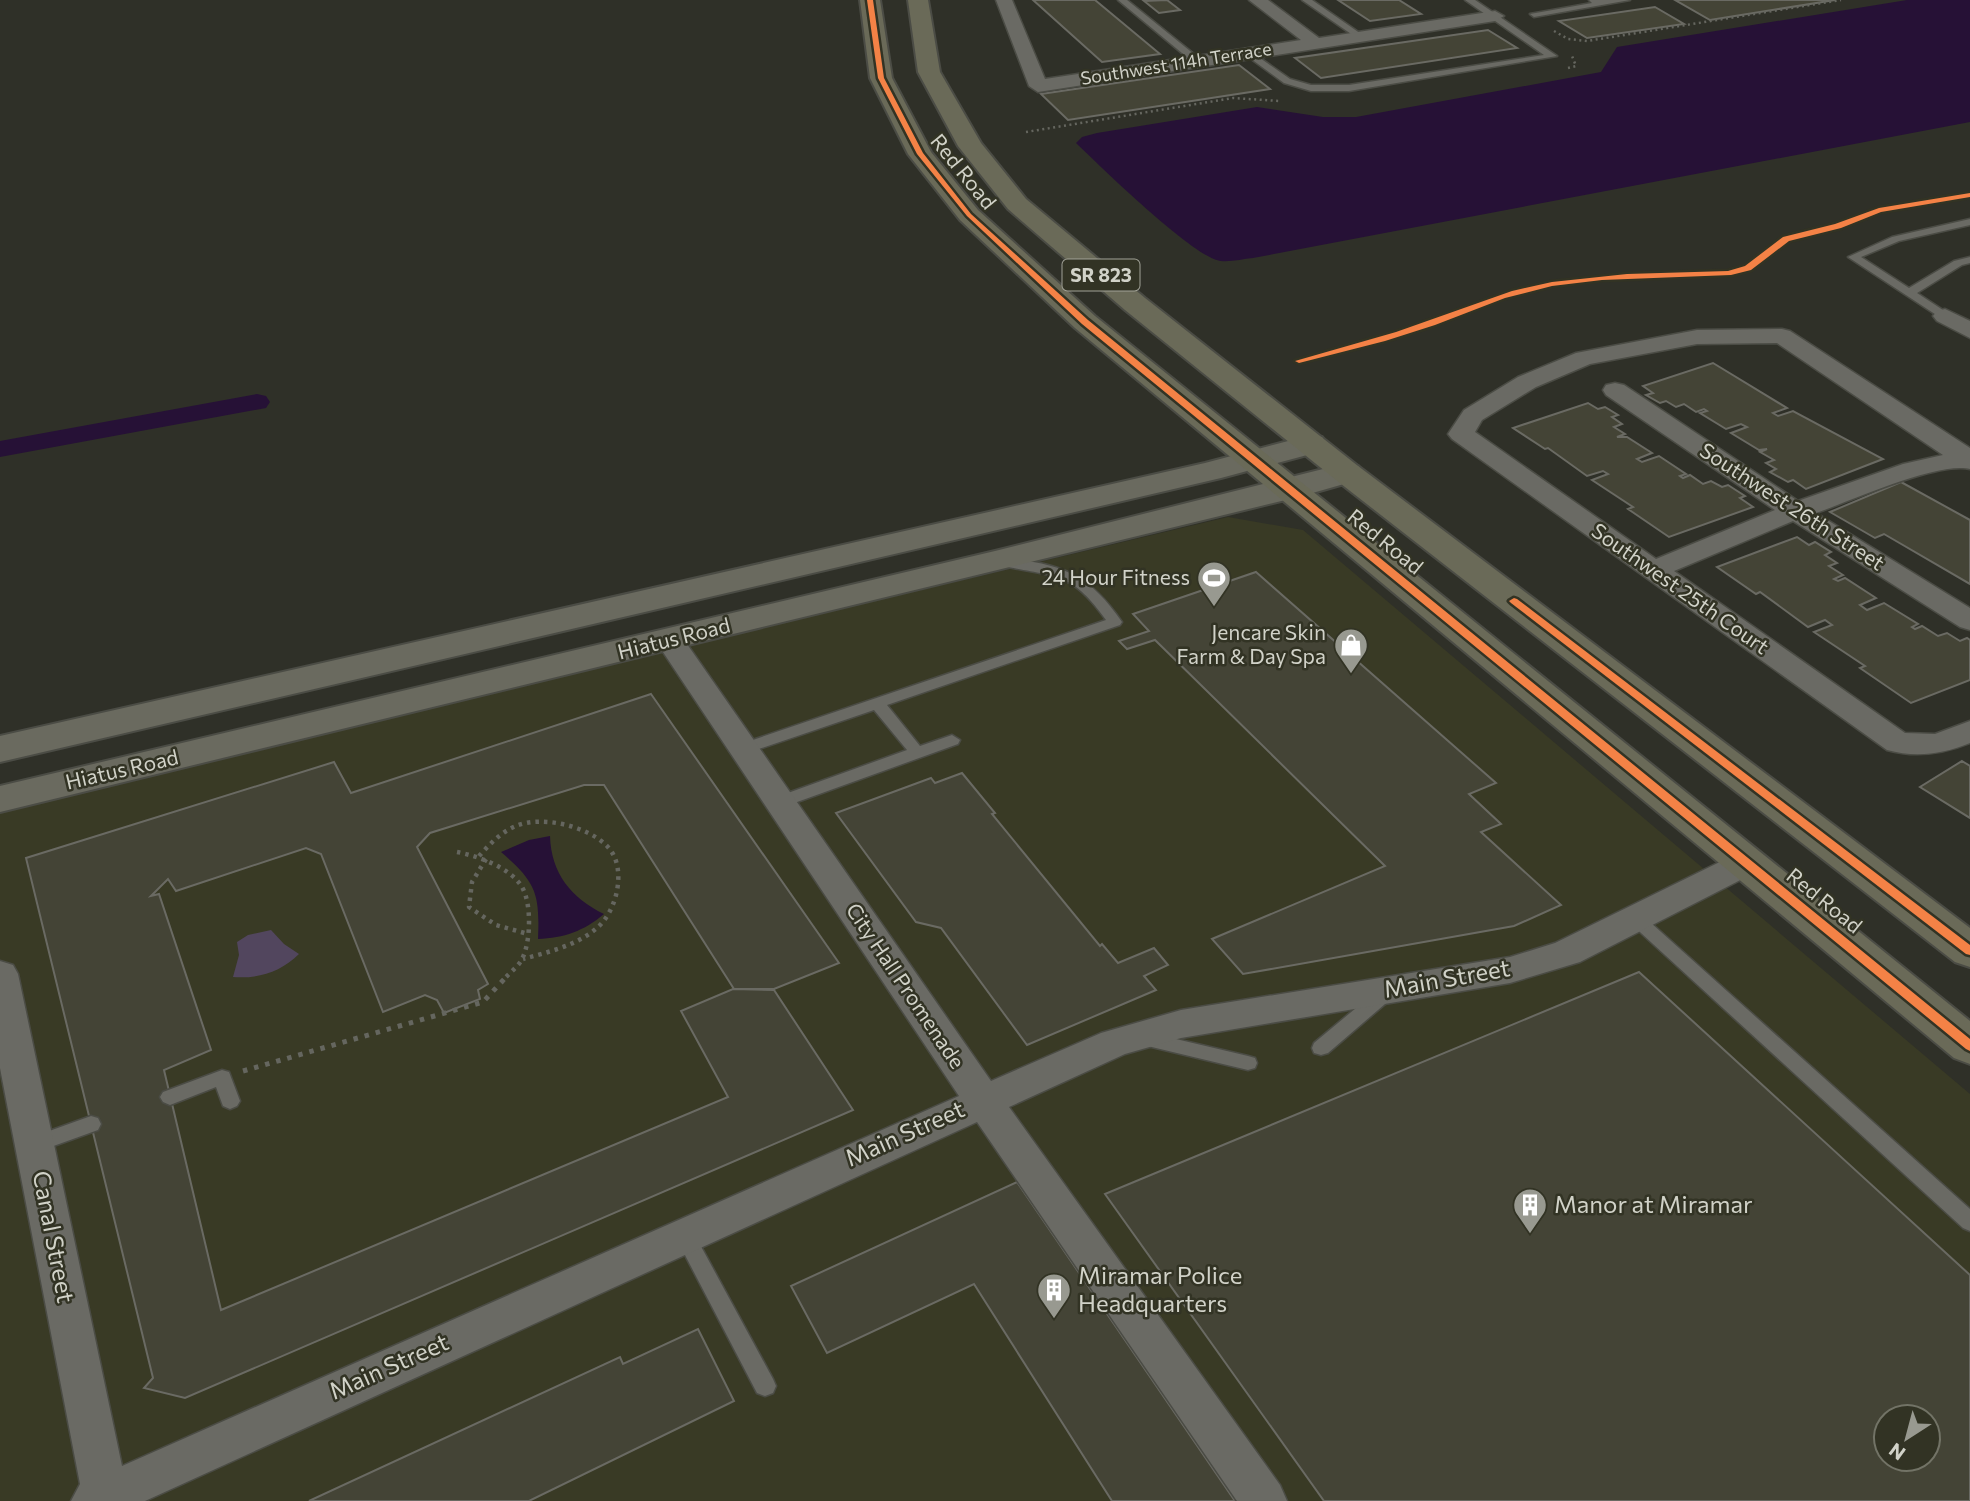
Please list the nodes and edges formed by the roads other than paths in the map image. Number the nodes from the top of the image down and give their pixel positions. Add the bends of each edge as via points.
1 (870, 0) edge
2 (901, 0) edge
3 (918, 0) edge
4 (1004, 0) edge
5 (1122, 0) edge
6 (1257, 0) edge
7 (1307, 0) edge
8 (1469, 0) edge
9 (1626, 0) edge
10 (1597, 2) edge
11 (1534, 14) dead end
12 (1494, 16) junction
13 (923, 31) junction
14 (1360, 36) junction
15 (1314, 42) junction
16 (1247, 53) junction
17 (1197, 61) junction
18 (1970, 222) edge
19 (1970, 260) edge
20 (1909, 293) junction
21 (1970, 311) edge
22 (1945, 316) junction
23 (1970, 331) edge
24 (1615, 390) dead end
25 (1311, 444) junction
26 (1255, 459) junction
27 (1968, 459) edge
28 (1347, 473) junction
29 (1291, 489) junction
30 (1795, 511) junction
31 (995, 561) junction
32 (1653, 570) junction
33 (1970, 621) edge
34 (670, 640) junction
35 (878, 704) junction
36 (1970, 732) edge
37 (952, 740) dead end
38 (0, 749) edge
39 (744, 749) junction
40 (917, 752) junction
41 (0, 799) edge
42 (780, 802) junction
43 (1746, 863) junction
44 (1635, 918) junction
45 (1970, 951) edge
46 (0, 974) edge
47 (1390, 989) junction
48 (1136, 1037) junction
49 (1970, 1046) edge
50 (1321, 1048) dead end
51 (9, 1063) edge
52 (1248, 1063) dead end
53 (170, 1097) dead end
54 (982, 1100) junction
55 (230, 1101) dead end
56 (91, 1124) dead end
57 (34, 1145) junction
58 (1970, 1222) edge
59 (684, 1234) junction
60 (765, 1386) dead end
61 (101, 1499) edge
62 (1265, 1501) edge

1 - 26 highway, Red Road / SR 823 via 881,78 920,154 969,215 1085,322
2 - 13 highway via 900,15
3 - 13 highway, Red Road / SR 823
4 - 17 street, Southwest 114h Terrace via 1038,86
5 - 17 lane
6 - 15 street
7 - 14 lane
8 - 12 lane
9 - 10 lane
10 - 11 lane
12 - 14 street, Southwest 114h Terrace
12 - 16 lane via 1552,56 1349,88 1311,88 1287,80
13 - 25 highway, Red Road / SR 823 via 929,72 970,146 1017,204
14 - 15 street, Southwest 114h Terrace
15 - 16 street, Southwest 114h Terrace
16 - 17 street, Southwest 114h Terrace
18 - 20 lane via 1896,239 1853,257
19 - 20 lane via 1958,262
20 - 22 lane
21 - 22 street
22 - 23 street
24 - 30 street, Southwest 26th Street
25 - 26 main road, Hiatus Road
25 - 28 highway, Red Road / SR 823
26 - 29 highway, Red Road / SR 823
26 - 38 main road, Hiatus Road
27 - 30 street via 1912,470
27 - 32 street, Southwest 25th Court via 1782,336 1697,337 1584,358 1527,382 1473,415 1461,434
28 - 29 main road, Hiatus Road
28 - 45 highway, Red Road / SR 823
29 - 31 main road, Hiatus Road
29 - 43 highway, Red Road / SR 823
30 - 32 street
30 - 33 street, Southwest 26th Street
31 - 34 main road, Hiatus Road
31 - 35 lane via 1060,570 1098,597 1115,622
32 - 36 street, Southwest 25th Court via 1898,743 1938,744
34 - 39 street, City Hall Promenade
34 - 41 main road, Hiatus Road
35 - 39 lane
35 - 40 lane
37 - 40 lane
39 - 42 street, City Hall Promenade
40 - 42 lane
42 - 54 street, City Hall Promenade
43 - 44 street, Main Street
43 - 49 highway, Red Road / SR 823
44 - 47 street, Main Street via 1567,953 1510,970
44 - 58 lane
46 - 51 street, Canal Street
47 - 48 street, Main Street via 1181,1024
47 - 50 lane
48 - 52 lane
48 - 54 street, Main Street
51 - 57 street, Canal Street
53 - 55 lane via 222,1077
54 - 59 street, Main Street
54 - 62 street, City Hall Promenade
56 - 57 lane
57 - 61 street, Canal Street
59 - 60 lane
59 - 61 street, Main Street

